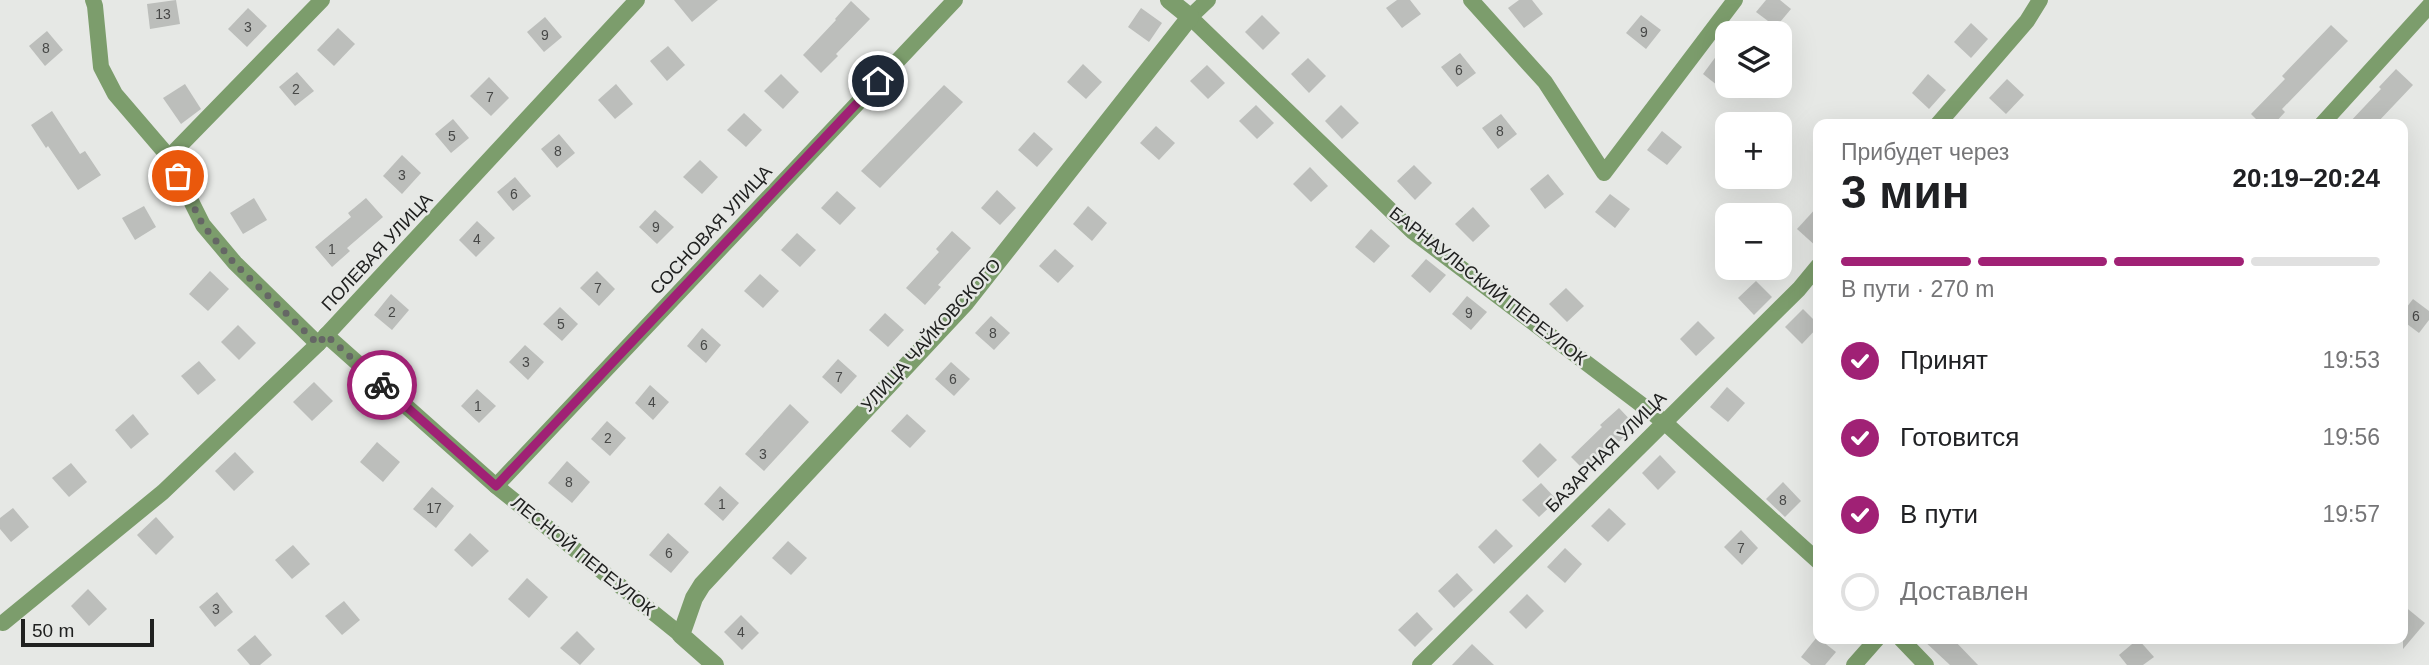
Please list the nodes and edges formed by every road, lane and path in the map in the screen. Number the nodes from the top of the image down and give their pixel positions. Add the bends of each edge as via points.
1 (93, 0) edge
2 (322, 0) edge
3 (637, 0) edge
4 (955, 0) edge
5 (1169, 0) edge
6 (1208, 0) edge
7 (1471, 0) edge
8 (1735, 0) edge
9 (2040, 0) edge
10 (2429, 6) edge
11 (1191, 18) junction
12 (1942, 119) edge
13 (2327, 119) edge
14 (169, 157) junction
15 (1813, 272) edge
16 (322, 340) junction
17 (1663, 421) junction
18 (496, 486) junction
19 (1813, 556) edge
20 (3, 623) dead end
21 (681, 635) junction
22 (1873, 644) edge
23 (1907, 644) edge
24 (715, 665) edge
25 (1420, 665) edge
26 (1854, 665) edge
27 (1926, 665) edge

1 - 14 street, ЛЕСНОЙ ПЕРЕУЛОК via 101,67 115,94
2 - 14 street
3 - 16 street, ПОЛЕВАЯ УЛИЦА
4 - 18 street, СОСНОВАЯ УЛИЦА
5 - 11 street, БАРНАУЛЬСКИЙ ПЕРЕУЛОК
6 - 11 street, УЛИЦА ЧАЙКОВСКОГО
7 - 8 street via 1545,82 1604,173
9 - 12 street
10 - 13 street
11 - 17 street, БАРНАУЛЬСКИЙ ПЕРЕУЛОК via 1412,231
11 - 21 street, УЛИЦА ЧАЙКОВСКОГО via 966,302 702,585
14 - 16 street, ЛЕСНОЙ ПЕРЕУЛОК via 203,225 234,263
15 - 17 street, БАЗАРНАЯ УЛИЦА
16 - 18 street, ЛЕСНОЙ ПЕРЕУЛОК
16 - 20 street, ПОЛЕВАЯ УЛИЦА via 163,492
17 - 19 street, БАРНАУЛЬСКИЙ ПЕРЕУЛОК
17 - 25 street, БАЗАРНАЯ УЛИЦА
18 - 21 street, ЛЕСНОЙ ПЕРЕУЛОК
21 - 24 street, ЛЕСНОЙ ПЕРЕУЛОК
22 - 26 street
23 - 27 street

